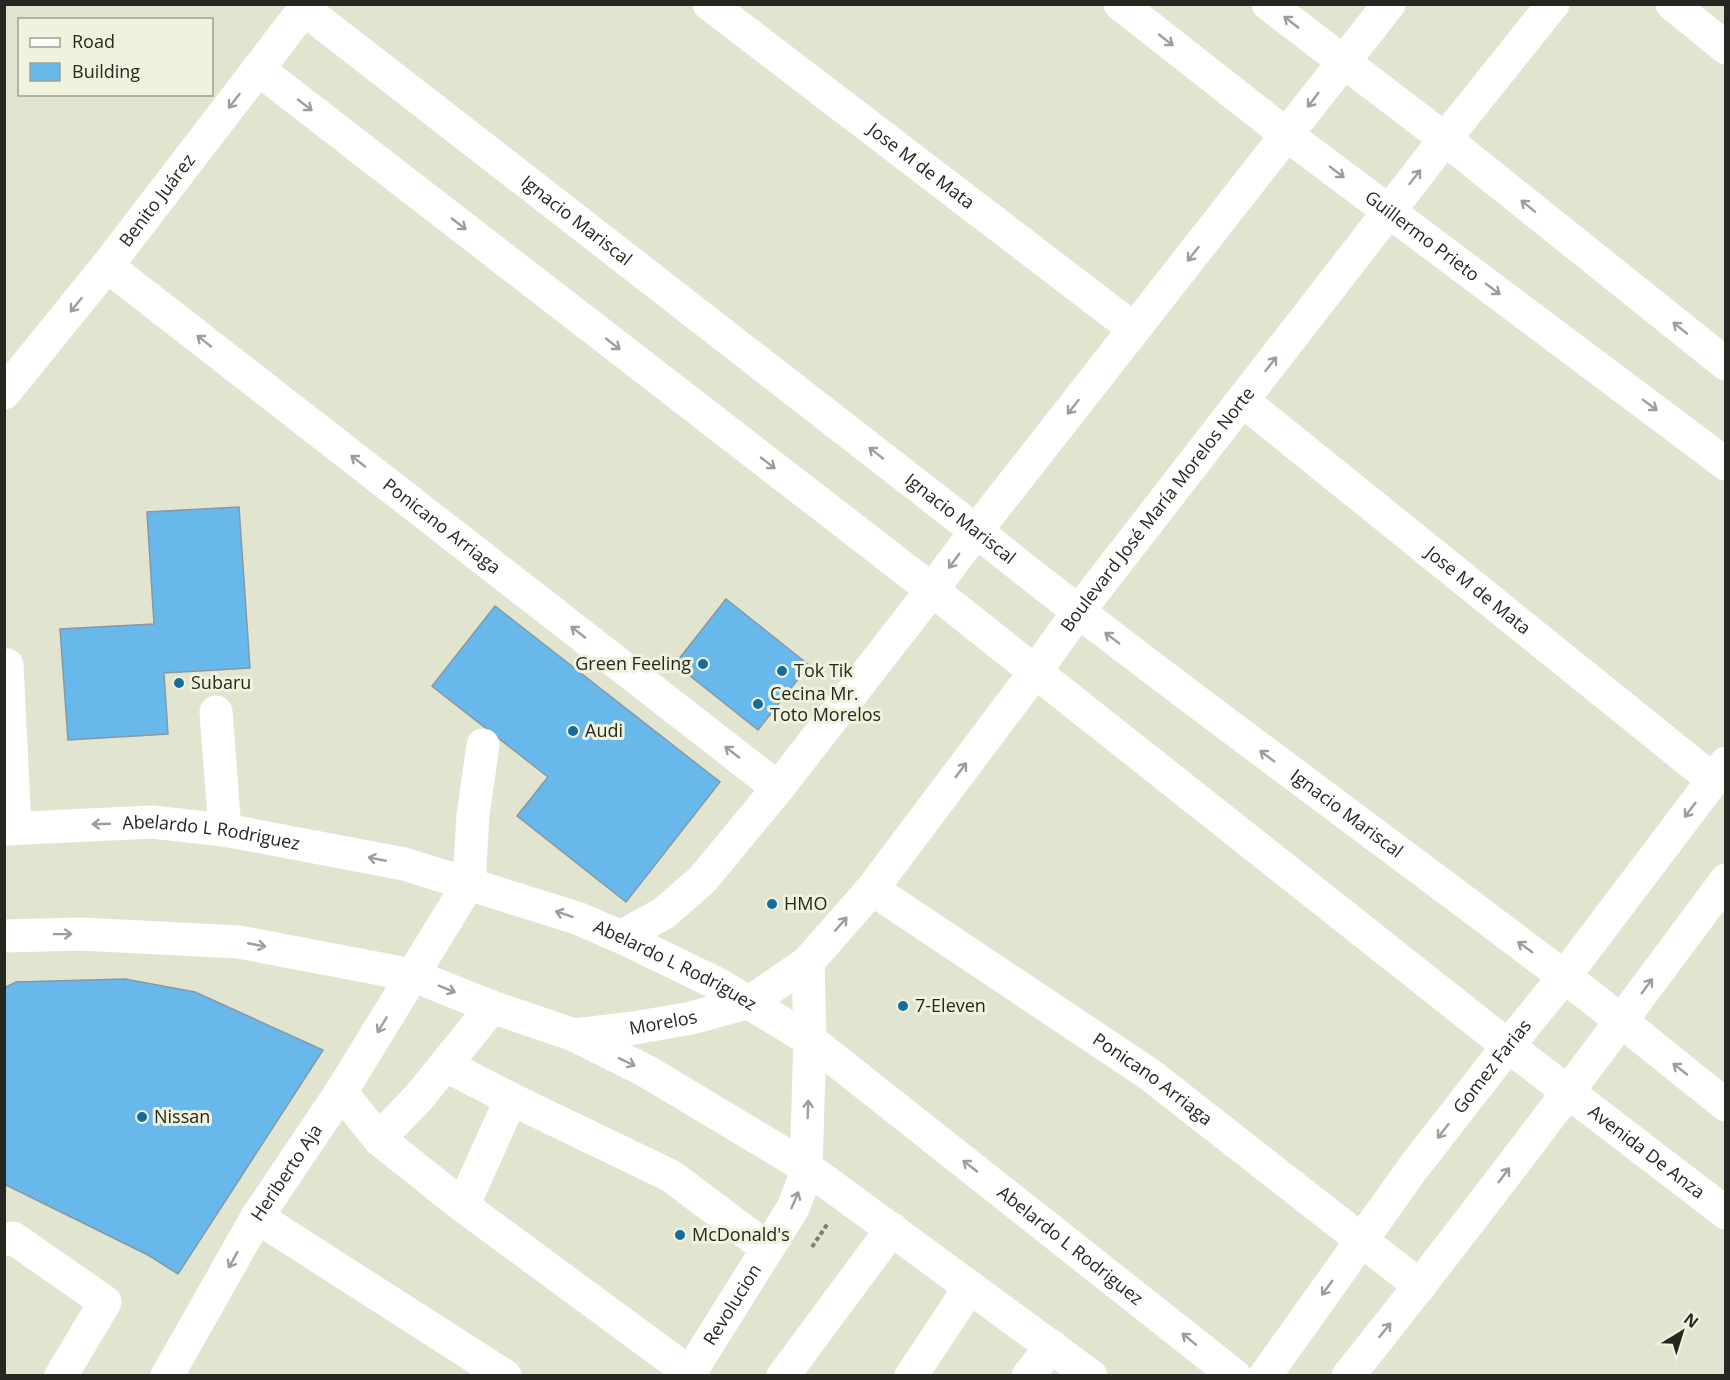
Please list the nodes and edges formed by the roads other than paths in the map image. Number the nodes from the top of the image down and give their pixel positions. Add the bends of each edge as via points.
1 (709, 4) edge
2 (1120, 4) edge
3 (1268, 4) edge
4 (1389, 4) edge
5 (1553, 4) edge
6 (1672, 4) edge
7 (306, 7) edge
8 (1725, 48) edge
9 (1342, 62) junction
10 (258, 69) junction
11 (1287, 135) junction
12 (1445, 139) junction
13 (1389, 211) junction
14 (107, 266) junction
15 (1134, 329) junction
16 (1725, 364) edge
17 (4, 393) edge
18 (1243, 401) junction
19 (1725, 464) edge
20 (976, 531) junction
21 (932, 590) junction
22 (1078, 612) junction
23 (7, 665) dead end
24 (1035, 672) junction
25 (216, 712) dead end
26 (483, 745) dead end
27 (1719, 772) edge
28 (778, 788) junction
29 (10, 828) edge
30 (225, 830) junction
31 (1725, 880) edge
32 (469, 883) junction
33 (872, 889) junction
34 (4, 936) edge
35 (621, 937) junction
36 (808, 962) junction
37 (412, 975) junction
38 (1564, 977) junction
39 (750, 1002) junction
40 (492, 1007) junction
41 (1620, 1023) junction
42 (574, 1035) junction
43 (810, 1040) junction
44 (1508, 1046) junction
45 (445, 1065) junction
46 (1568, 1091) junction
47 (341, 1092) junction
48 (511, 1099) junction
49 (1725, 1106) edge
50 (379, 1139) junction
51 (806, 1167) junction
52 (464, 1206) junction
53 (1725, 1213) edge
54 (257, 1217) junction
55 (892, 1228) junction
56 (4, 1240) edge
57 (1361, 1241) junction
58 (767, 1248) junction
59 (1420, 1286) junction
60 (970, 1287) junction
61 (1052, 1346) junction
62 (689, 1374) edge
63 (61, 1376) edge
64 (167, 1376) edge
65 (505, 1376) edge
66 (783, 1376) edge
67 (911, 1376) edge
68 (1028, 1376) edge
69 (1091, 1376) edge
70 (1235, 1376) edge
71 (1265, 1376) edge
72 (1348, 1376) edge

1 - 15 street, Jose M de Mata
2 -> 11 street, Guillermo Prieto
9 -> 3 street
4 - 9 street
5 - 12 street, Boulevard José María Morelos Norte
6 - 8 street
7 - 10 street, Benito Juárez
20 -> 7 street, Ignacio Mariscal
9 -> 11 street
9 - 12 street
10 -> 14 street, Benito Juárez
10 -> 21 street
11 -> 13 street, Guillermo Prieto
11 -> 15 street
13 -> 12 street, Boulevard José María Morelos Norte
16 -> 12 street
18 -> 13 street, Boulevard José María Morelos Norte
13 -> 19 street, Guillermo Prieto
14 -> 17 street, Benito Juárez
28 -> 14 street, Ponicano Arriaga
15 -> 20 street
18 - 22 street, Boulevard José María Morelos Norte
18 - 27 street, Jose M de Mata
20 -> 21 street
20 - 22 street, Ignacio Mariscal
21 - 24 street
21 - 28 street
22 - 24 street, Boulevard José María Morelos Norte
38 -> 22 street, Ignacio Mariscal
23 - 29 street
33 -> 24 street, Boulevard José María Morelos Norte
24 - 44 street
25 - 30 street
26 - 32 street
27 -> 38 street, Gomez Farias
28 - 35 street via 702,880 664,913
30 -> 29 street, Abelardo L Rodriguez via 152,822
32 -> 30 street, Abelardo L Rodriguez via 404,864
41 -> 31 street
35 -> 32 street, Abelardo L Rodriguez via 577,918
32 - 37 street, Heriberto Aja
36 -> 33 street, Boulevard José María Morelos Norte
33 - 57 street, Ponicano Arriaga via 1149,1074
34 -> 37 street via 81,934 239,942
35 - 39 street, Abelardo L Rodriguez
36 - 39 street, Boulevard José María Morelos Norte
36 - 43 street, Revolucion
37 -> 40 street
37 -> 47 street, Heriberto Aja
38 - 41 street, Ignacio Mariscal
38 - 44 street, Gomez Farias
39 - 42 street, Morelos via 691,1018
39 - 43 street, Abelardo L Rodriguez
40 - 42 street
40 - 45 street
41 - 46 street
49 -> 41 street
42 -> 51 street via 646,1071
51 -> 43 street, Revolucion
70 -> 43 street, Abelardo L Rodriguez
44 - 46 street
44 -> 57 street, Gomez Farias
45 - 48 street
45 - 50 street
46 - 53 street, Avenida De Anza
59 -> 46 street
47 - 50 street
47 - 54 street, Heriberto Aja
48 - 52 street
48 - 58 street via 671,1176
50 - 52 street
51 - 55 street
58 -> 51 street, Revolucion via 793,1208
52 - 62 street
54 -> 64 street, Heriberto Aja
54 - 65 street
55 - 60 street
55 - 66 street
56 - 63 street via 13,1238 105,1302
57 - 59 street, Ponicano Arriaga
57 -> 71 street, Gomez Farias
58 - 62 street, Revolucion
72 -> 59 street
60 - 61 street
60 - 67 street
61 - 68 street
61 - 69 street

